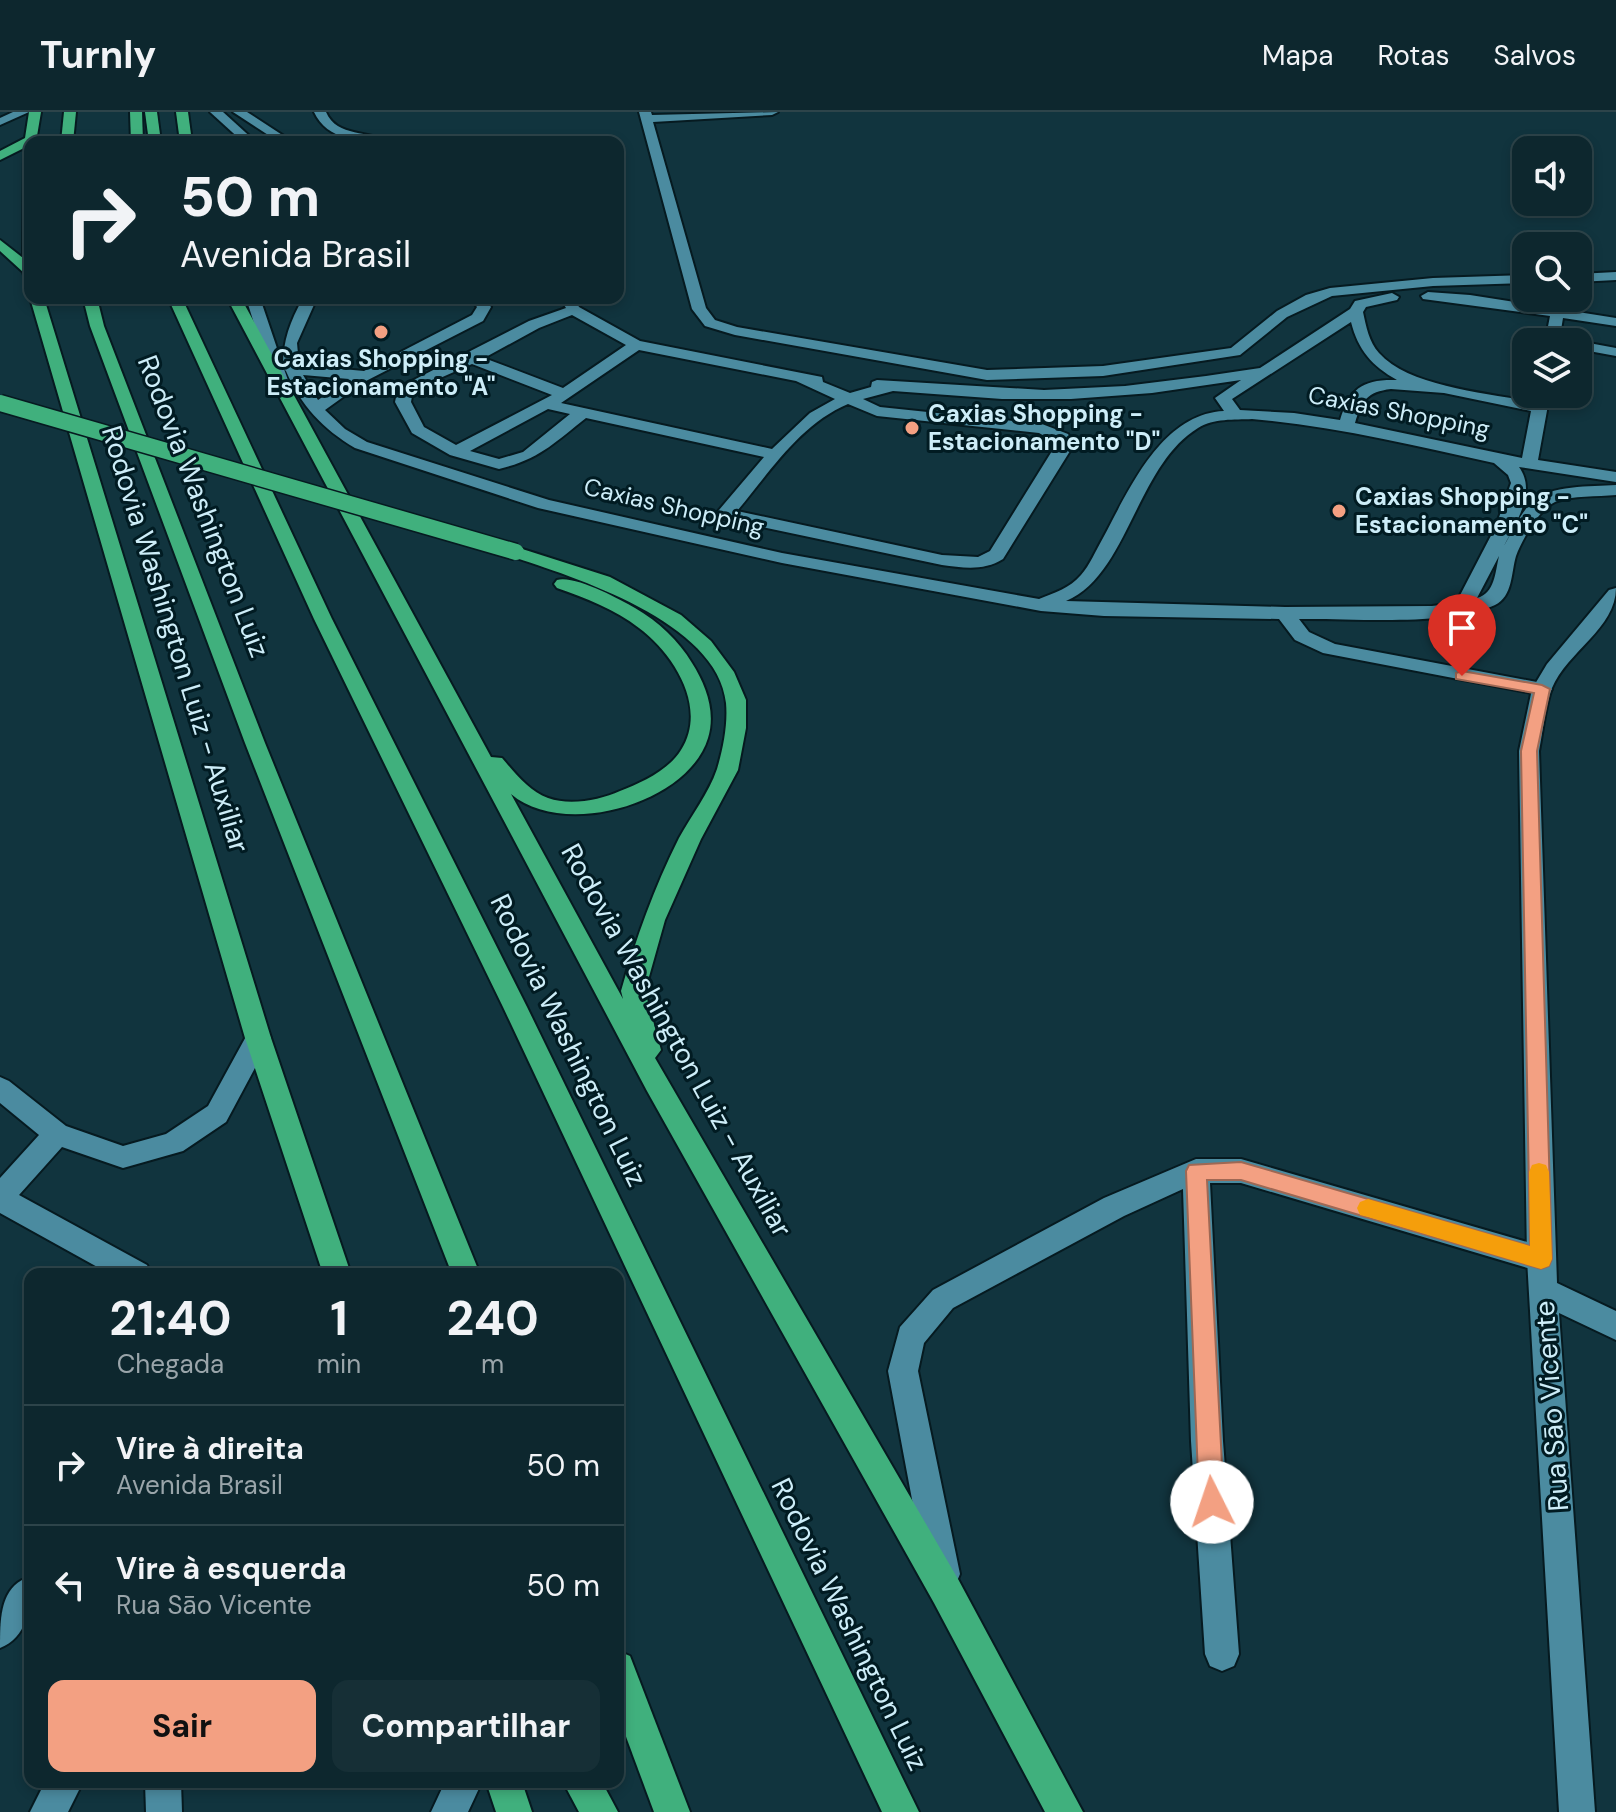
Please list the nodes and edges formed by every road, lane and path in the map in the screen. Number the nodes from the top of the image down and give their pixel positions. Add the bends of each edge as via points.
1 (20, 112) edge
2 (35, 112) edge
3 (70, 112) edge
4 (136, 112) edge
5 (151, 112) edge
6 (182, 112) edge
7 (208, 112) edge
8 (216, 112) edge
9 (223, 112) edge
10 (266, 112) edge
11 (320, 112) edge
12 (772, 112) edge
13 (241, 113) edge
14 (646, 116) edge
15 (0, 119) edge
16 (31, 136) edge
17 (68, 136) edge
18 (137, 136) edge
19 (154, 136) edge
20 (186, 136) edge
21 (229, 136) edge
22 (243, 136) edge
23 (257, 136) edge
24 (277, 136) edge
25 (362, 136) edge
26 (24, 145) edge
27 (0, 156) edge
28 (0, 244) edge
29 (24, 268) edge
30 (1616, 276) edge
31 (1592, 277) edge
32 (1512, 280) edge
33 (39, 304) edge
34 (92, 304) edge
35 (178, 304) edge
36 (237, 304) edge
37 (255, 304) edge
38 (306, 304) edge
39 (482, 304) edge
40 (570, 304) edge
41 (289, 305) dead end
42 (1356, 312) junction
43 (1557, 314) junction
44 (1616, 322) edge
45 (1556, 328) edge
46 (289, 334) junction
47 (636, 345) junction
48 (1592, 348) edge
49 (1616, 352) edge
50 (471, 358) junction
51 (290, 367) junction
52 (1259, 372) junction
53 (368, 375) junction
54 (803, 379) junction
55 (1178, 385) junction
56 (894, 386) junction
57 (1427, 387) junction
58 (283, 389) junction
59 (565, 394) junction
60 (1512, 398) edge
61 (845, 400) junction
62 (1210, 402) junction
63 (0, 403) edge
64 (546, 404) junction
65 (1539, 408) edge
66 (315, 409) junction
67 (583, 412) junction
68 (1287, 416) junction
69 (0, 419) edge
70 (1345, 428) junction
71 (456, 452) junction
72 (777, 455) junction
73 (1500, 459) junction
74 (1529, 463) junction
75 (1616, 477) edge
76 (1616, 490) edge
77 (1505, 522) junction
78 (1525, 528) junction
79 (514, 559) junction
80 (1089, 578) junction
81 (1616, 594) edge
82 (1465, 601) junction
83 (1041, 605) junction
84 (1129, 610) junction
85 (1285, 613) junction
86 (1542, 689) junction
87 (471, 737) junction
88 (258, 1038) junction
89 (656, 1084) junction
90 (0, 1088) edge
91 (57, 1134) junction
92 (1196, 1171) junction
93 (0, 1198) edge
94 (1541, 1259) junction
95 (126, 1268) edge
96 (335, 1268) edge
97 (464, 1268) edge
98 (1544, 1291) junction
99 (1616, 1326) edge
100 (946, 1591) junction
101 (17, 1595) edge
102 (0, 1631) edge
103 (1222, 1654) dead end
104 (624, 1684) edge
105 (62, 1788) edge
106 (163, 1788) edge
107 (461, 1788) edge
108 (506, 1788) edge
109 (585, 1788) edge
110 (48, 1812) edge
111 (164, 1812) edge
112 (449, 1812) edge
113 (514, 1812) edge
114 (600, 1812) edge
115 (672, 1812) edge
116 (901, 1812) edge
117 (1065, 1812) edge
118 (1577, 1812) edge

1 - 15 main road
2 - 16 highway
3 - 17 highway
4 - 18 highway
5 - 19 highway
6 - 20 highway
7 - 21 main road via 211,122
8 - 22 main road
9 - 23 main road
10 - 13 main road
11 - 25 main road via 333,128
12 - 14 main road
13 - 24 main road
14 - 32 main road via 699,309 710,323 735,331 987,375 1103,371 1235,352 1282,314 1330,292
26 - 27 highway
28 - 29 highway
30 - 31 main road
33 - 88 highway, Rodovia Washington Luiz - Auxiliar
34 - 97 highway, Rodovia Washington Luiz via 255,743
35 - 116 highway, Rodovia Washington Luiz via 323,619
36 - 58 highway, Rodovia Washington Luiz - Auxiliar
37 - 58 main road
38 - 46 main road
39 - 53 main road via 478,318
40 - 47 main road
40 - 50 main road via 549,310
41 - 46 main road, Caxias Shopping
42 - 43 main road, Caxias Shopping via 1360,304 1414,296 1470,299
42 - 52 main road, Caxias Shopping
42 - 57 main road via 1361,339 1373,356
43 - 44 main road, Caxias Shopping
43 - 45 main road
46 - 51 main road, Caxias Shopping
47 - 54 main road
47 - 59 main road
48 - 49 main road
50 - 59 main road
50 - 71 main road via 406,388 403,395 418,430
51 - 53 main road
51 - 66 main road, Caxias Shopping
52 - 55 main road
52 - 62 main road, Caxias Shopping
53 - 66 main road
54 - 56 main road, Caxias Shopping
54 - 61 main road
55 - 56 main road, Caxias Shopping via 1046,395
55 - 62 main road, Caxias Shopping
55 - 62 main road, Caxias Shopping
56 - 61 main road
57 - 60 main road
57 - 70 main road via 1367,387 1359,393
58 - 87 highway, Rodovia Washington Luiz - Auxiliar
59 - 64 main road
61 - 72 main road via 810,422
61 - 72 main road via 877,411 1042,429 1065,443 997,555 968,563 725,514
62 - 68 main road, Caxias Shopping
62 - 68 main road, Caxias Shopping via 1234,413
62 - 80 main road, Caxias Shopping via 1162,455
63 - 79 highway, bridge
64 - 67 main road
64 - 71 main road
65 - 74 main road
66 - 83 main road, Caxias Shopping via 361,445 544,504 782,558
67 - 71 main road via 517,461 499,464
67 - 72 main road
68 - 70 main road, Caxias Shopping
69 - 79 highway
70 - 73 main road, Caxias Shopping
73 - 74 main road, Caxias Shopping
73 - 77 main road, Caxias Shopping via 1518,479 1519,489
74 - 75 main road, Caxias Shopping
76 - 78 main road via 1547,499
77 - 78 main road
77 - 82 main road, Caxias Shopping
78 - 82 main road via 1508,554 1501,588 1491,600
79 - 87 highway via 624,609 655,631 684,661 699,697 700,727 690,753 667,777 627,797 577,808 551,807 525,796
79 - 89 highway via 604,581 674,619 711,654 736,700 727,770 653,920 633,991
80 - 83 main road, Caxias Shopping
80 - 84 main road
81 - 86 main road, Rua Sāo Vicente
82 - 85 main road, Caxias Shopping via 1432,612
83 - 84 main road, Caxias Shopping
84 - 85 main road, Caxias Shopping
85 - 86 main road via 1302,636 1330,649
86 - 94 main road, Rua Sāo Vicente via 1529,751
87 - 89 highway, Rodovia Washington Luiz - Auxiliar
88 - 91 main road via 217,1114 174,1143 123,1157
88 - 96 highway, Rodovia Washington Luiz - Auxiliar
89 - 100 highway, Rodovia Washington Luiz - Auxiliar
90 - 91 main road
91 - 93 main road
92 - 94 main road via 1241,1171
92 - 100 main road via 1114,1207 943,1299 910,1337 903,1371
92 - 103 main road
93 - 95 main road
94 - 98 main road, Rua Sāo Vicente
98 - 99 main road
98 - 118 main road, Rua Sāo Vicente
100 - 117 highway, Rodovia Washington Luiz - Auxiliar
101 - 102 main road
104 - 115 highway
105 - 110 main road
106 - 111 main road
107 - 112 main road
108 - 113 highway
109 - 114 highway

